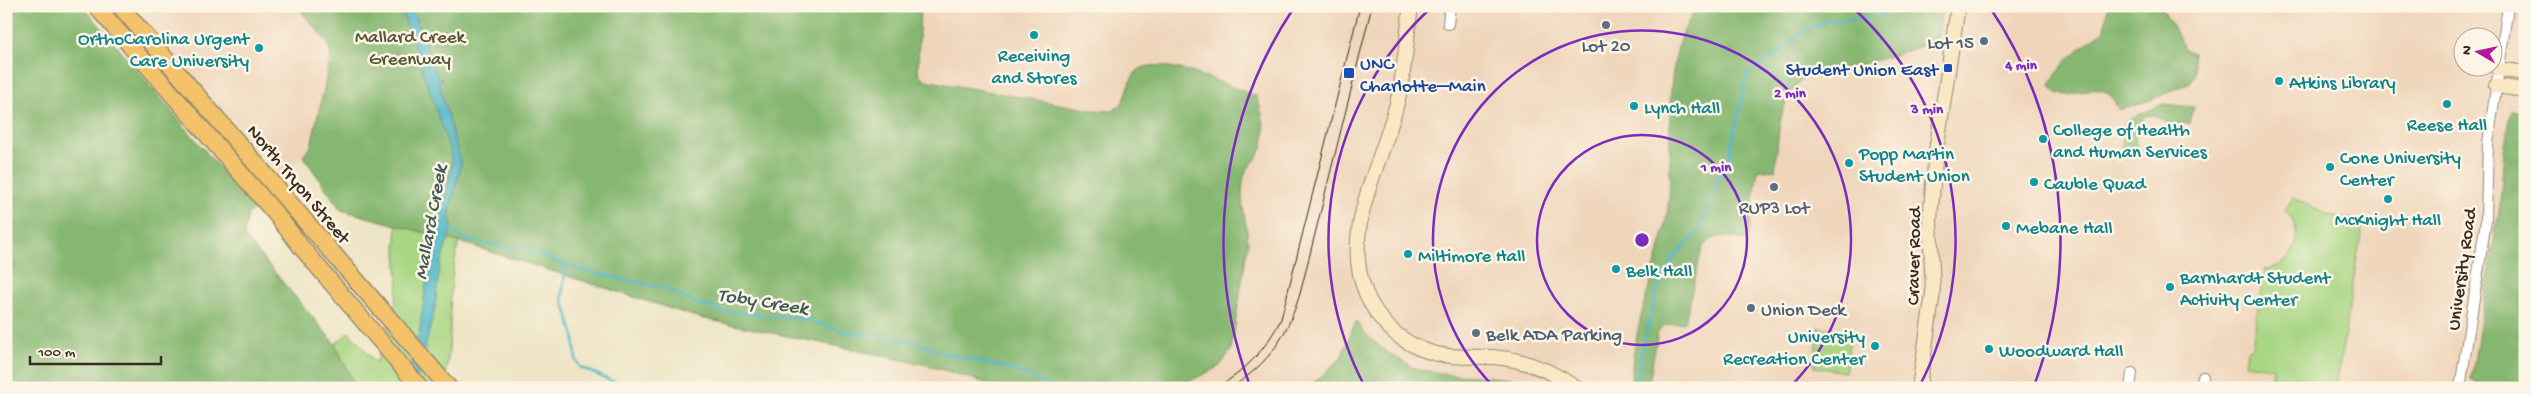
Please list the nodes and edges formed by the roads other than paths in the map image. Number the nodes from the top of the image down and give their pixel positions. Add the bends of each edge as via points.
1 (96, 6) edge
2 (120, 6) edge
3 (1402, 6) edge
4 (1411, 6) edge
5 (1450, 6) edge
6 (1958, 6) edge
7 (2508, 6) edge
8 (1448, 24) dead end
9 (2504, 31) edge
10 (135, 52) junction
11 (1400, 56) junction
12 (2504, 70) edge
13 (2525, 73) edge
14 (2497, 78) edge
15 (2496, 86) junction
16 (2525, 90) edge
17 (1389, 116) junction
18 (232, 134) junction
19 (230, 159) junction
20 (343, 264) junction
21 (2132, 373) dead end
22 (446, 384) edge
23 (420, 388) edge
24 (1561, 388) edge
25 (1576, 388) edge
26 (1919, 388) edge
27 (2130, 388) edge
28 (2460, 388) edge

1 - 10 main road, North Tryon Street
2 - 18 main road, North Tryon Street
3 - 11 street
4 - 11 street
5 - 8 street
6 - 26 street, Craver Road via 1935,166 1930,220 1933,293
7 - 9 street, University Road
10 - 18 main road via 179,86 220,133 226,137
10 - 19 main road, North Tryon Street
11 - 17 street
12 - 13 street
14 - 15 street, University Road
15 - 16 street
15 - 28 street, University Road via 2486,161 2486,221
17 - 24 street via 1352,216 1348,239 1350,277 1364,311 1388,338 1422,359 1450,366 1512,369 1540,377
17 - 25 street via 1357,243 1360,276 1374,310 1393,331 1426,351 1456,358 1517,361 1551,372
18 - 20 main road, North Tryon Street
19 - 20 main road via 238,156 311,238
19 - 23 main road, North Tryon Street
20 - 22 main road, North Tryon Street
21 - 27 street

